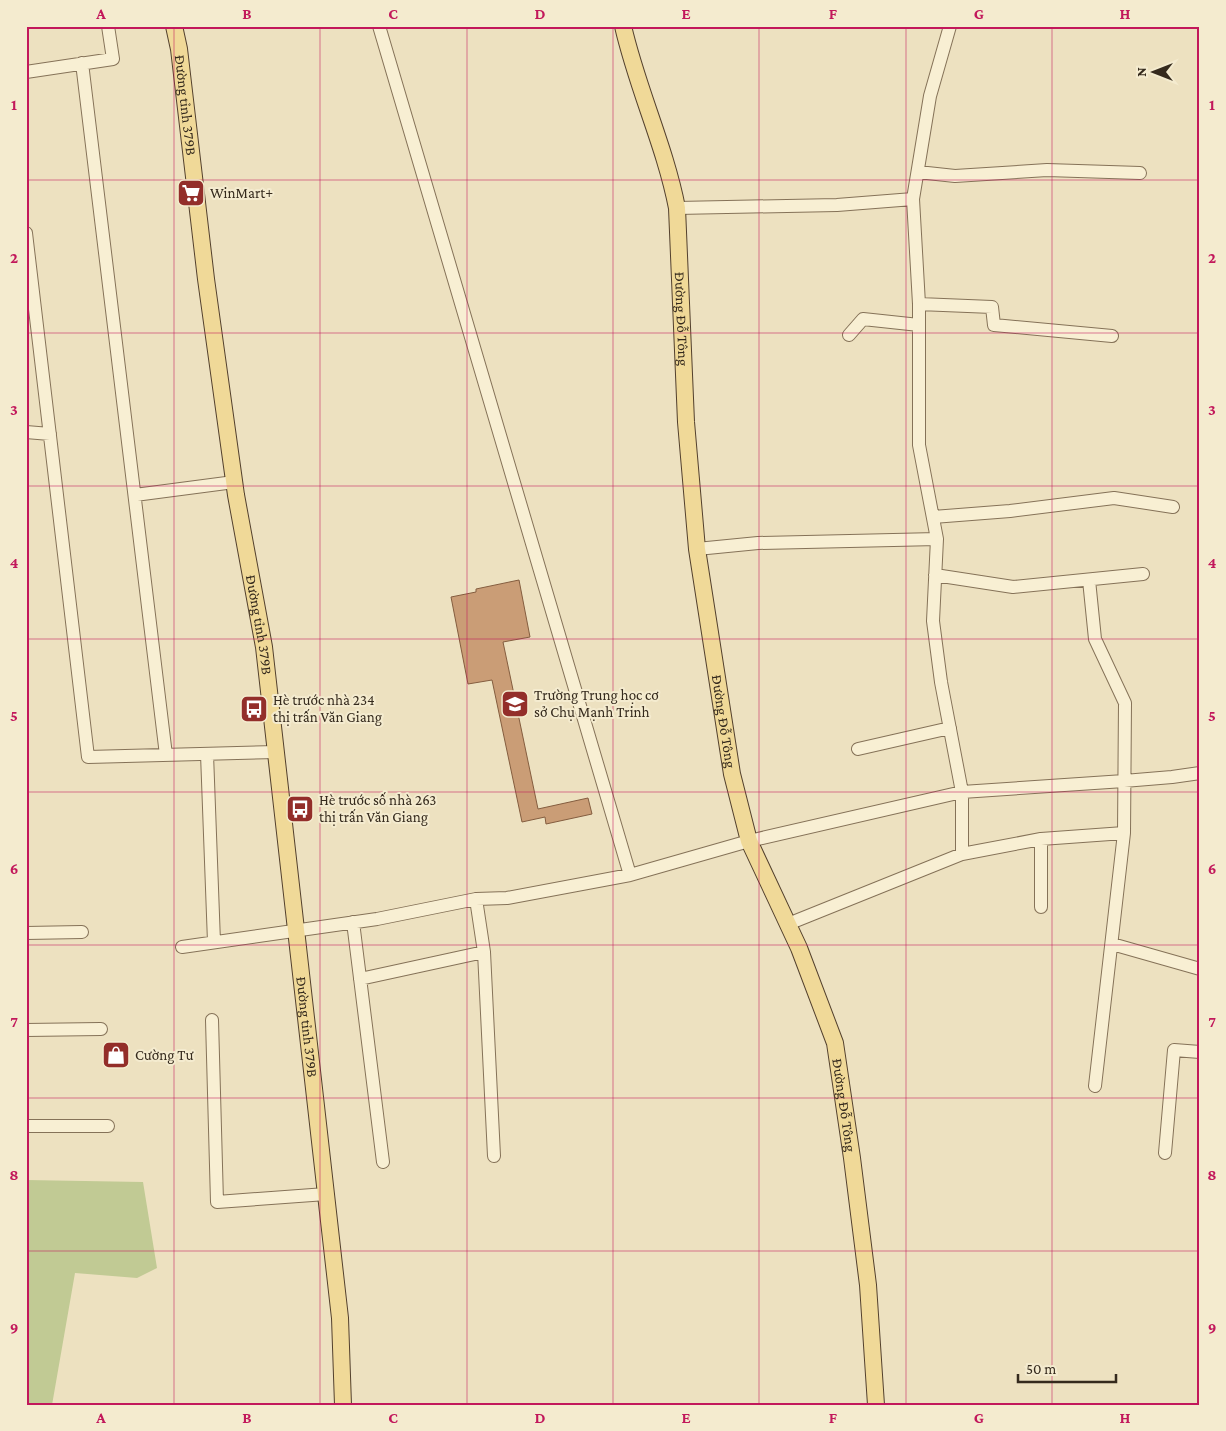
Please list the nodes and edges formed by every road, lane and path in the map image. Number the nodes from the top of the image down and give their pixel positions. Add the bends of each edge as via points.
1 (108, 26) edge
2 (174, 26) edge
3 (379, 26) edge
4 (623, 26) edge
5 (950, 26) edge
6 (82, 63) junction
7 (26, 72) edge
8 (918, 172) junction
9 (1140, 173) dead end
10 (913, 199) junction
11 (678, 208) junction
12 (26, 233) edge
13 (919, 304) junction
14 (919, 325) junction
15 (849, 335) dead end
16 (1112, 336) dead end
17 (26, 432) edge
18 (50, 434) junction
19 (234, 482) junction
20 (135, 495) junction
21 (1173, 507) dead end
22 (933, 517) junction
23 (937, 539) junction
24 (697, 549) junction
25 (1143, 574) dead end
26 (935, 575) junction
27 (1089, 580) junction
28 (950, 728) junction
29 (858, 749) dead end
30 (276, 752) junction
31 (207, 754) junction
32 (166, 755) junction
33 (1200, 773) edge
34 (1124, 781) junction
35 (962, 792) junction
36 (1124, 833) junction
37 (1041, 839) junction
38 (749, 841) junction
39 (962, 854) junction
40 (630, 874) junction
41 (476, 899) junction
42 (1041, 907) dead end
43 (353, 922) junction
44 (788, 924) junction
45 (296, 930) junction
46 (82, 932) dead end
47 (26, 933) edge
48 (214, 942) junction
49 (1112, 944) junction
50 (182, 947) dead end
51 (484, 952) junction
52 (1200, 969) edge
53 (360, 979) junction
54 (212, 1020) dead end
55 (101, 1029) dead end
56 (26, 1030) edge
57 (1200, 1052) edge
58 (1096, 1086) dead end
59 (26, 1126) edge
60 (108, 1126) dead end
61 (1165, 1153) dead end
62 (494, 1156) dead end
63 (383, 1162) dead end
64 (326, 1194) junction
65 (343, 1405) edge
66 (876, 1405) edge

1 - 6 street via 113,59
2 - 19 main road, Đường tỉnh 379B
3 - 40 street
4 - 11 main road, Đường Đỗ Tông
5 - 8 street via 930,96
6 - 7 street
6 - 20 street
8 - 9 street via 955,176 1047,170
8 - 10 street
10 - 11 street via 837,205
10 - 13 street
11 - 24 main road, Đường Đỗ Tông via 686,422
12 - 18 street
13 - 14 street
13 - 16 street via 992,307 994,326
14 - 15 street via 863,319
14 - 22 street via 919,445
17 - 18 street
18 - 32 street via 88,757
19 - 20 street
19 - 30 main road, Đường tỉnh 379B via 264,647
20 - 32 street
21 - 22 street via 1114,498
22 - 23 street
23 - 24 street via 758,543
23 - 26 street
24 - 38 main road, Đường Đỗ Tông via 732,774
25 - 27 street
26 - 27 street via 1013,587
26 - 28 street via 933,621
27 - 34 street via 1095,639 1125,703
28 - 29 street
28 - 35 street
30 - 31 street
30 - 45 main road, Đường tỉnh 379B
31 - 32 street
31 - 48 street
33 - 34 street
34 - 35 street
34 - 36 street
35 - 38 street
35 - 39 street
36 - 37 street
36 - 49 street
37 - 39 street
37 - 42 street
38 - 40 street
38 - 44 main road, Đường Đỗ Tông
39 - 44 street
40 - 41 street via 507,898
41 - 43 street
41 - 51 street
43 - 45 street
43 - 53 street
44 - 66 main road, Đường Đỗ Tông via 835,1043 868,1285
45 - 48 street
45 - 64 main road, Đường tỉnh 379B
46 - 47 street
48 - 50 street
49 - 52 street
49 - 58 street
51 - 53 street
51 - 62 street
53 - 63 street
54 - 64 street via 217,1202
55 - 56 street
57 - 61 street via 1174,1050
59 - 60 street
64 - 65 main road, Đường tỉnh 379B via 340,1318

